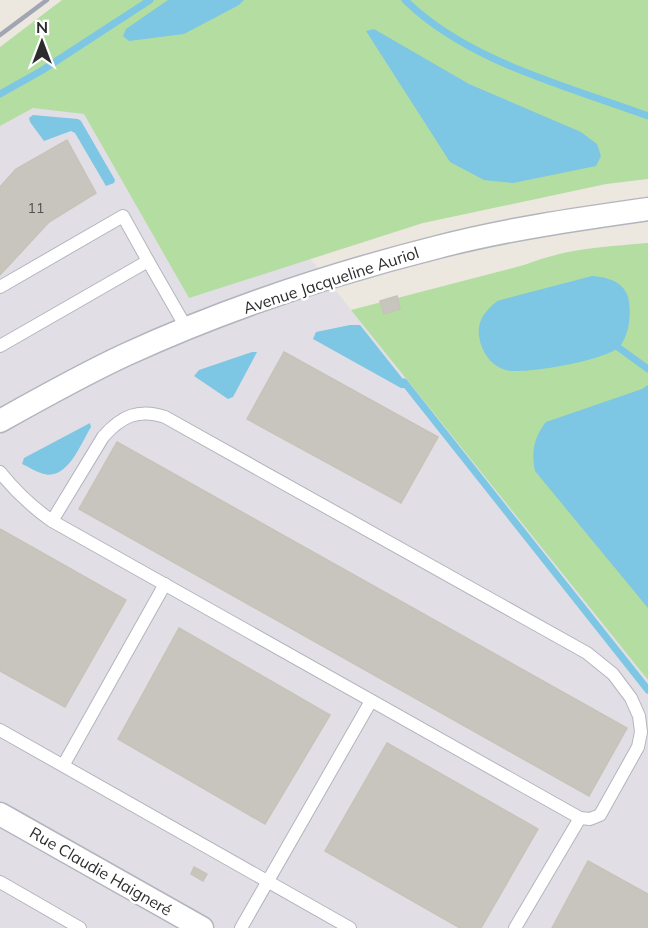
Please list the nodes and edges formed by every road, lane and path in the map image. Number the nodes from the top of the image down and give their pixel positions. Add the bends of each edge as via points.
1 (648, 209) edge
2 (148, 261) junction
3 (0, 287) edge
4 (188, 328) junction
5 (0, 346) edge
6 (0, 421) edge
7 (0, 472) edge
8 (52, 521) junction
9 (165, 584) junction
10 (371, 701) junction
11 (0, 730) edge
12 (64, 764) junction
13 (0, 813) edge
14 (580, 818) junction
15 (0, 882) edge
16 (268, 882) junction
17 (80, 928) edge
18 (202, 928) edge
19 (241, 928) edge
20 (350, 928) edge
21 (515, 928) edge

1 - 4 street, Avenue Jacqueline Auriol via 518,229 440,246 290,290
2 - 3 lane via 123,216
2 - 4 lane
2 - 5 lane
4 - 6 street, Avenue Jacqueline Auriol via 124,355
7 - 8 lane via 15,491
8 - 9 lane
8 - 14 lane via 113,426 125,417 154,413 560,636 613,674 632,698 641,732 638,747 600,815
9 - 10 lane
9 - 12 lane
10 - 14 lane
10 - 16 lane
11 - 12 lane
12 - 16 lane
13 - 18 street, Rue Claudie Haigneré
14 - 21 lane
15 - 17 lane
16 - 19 lane
16 - 20 lane

